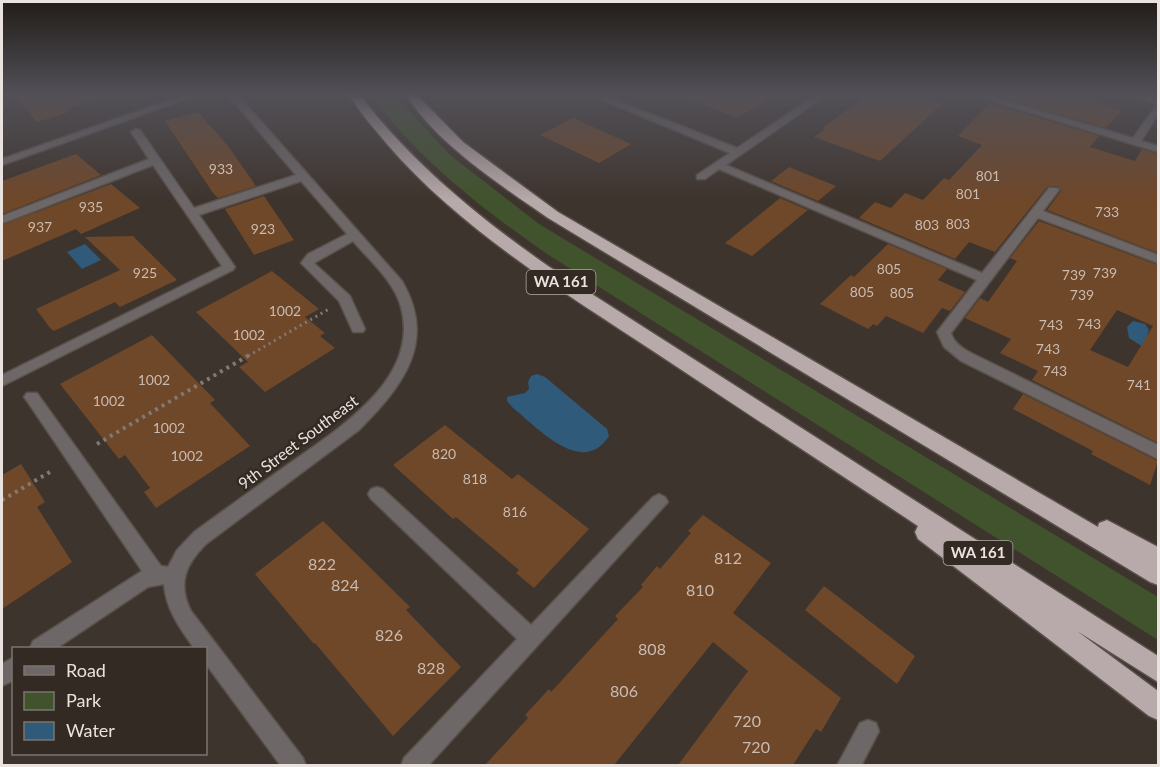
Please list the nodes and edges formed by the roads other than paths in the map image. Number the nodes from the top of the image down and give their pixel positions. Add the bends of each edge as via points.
1 (93, 130) edge
2 (263, 130) edge
3 (380, 130) edge
4 (443, 130) edge
5 (682, 130) edge
6 (770, 130) edge
7 (1095, 130) edge
8 (1144, 130) edge
9 (136, 132) dead end
10 (1136, 142) junction
11 (1158, 148) edge
12 (737, 152) junction
13 (156, 160) junction
14 (2, 162) edge
15 (718, 165) junction
16 (304, 176) junction
17 (701, 177) dead end
18 (1053, 190) dead end
19 (192, 213) junction
20 (1036, 213) junction
21 (2, 220) edge
22 (355, 235) junction
23 (1158, 259) edge
24 (985, 279) junction
25 (358, 329) dead end
26 (2, 381) edge
27 (836, 383) junction
28 (32, 397) dead end
29 (797, 435) junction
30 (1158, 452) edge
31 (377, 494) dead end
32 (659, 502) dead end
33 (1158, 558) edge
34 (1158, 574) edge
35 (165, 575) junction
36 (531, 639) junction
37 (41, 647) edge
38 (206, 647) edge
39 (207, 648) edge
40 (1158, 670) edge
41 (1158, 707) edge
42 (868, 731) dead end
43 (295, 765) edge
44 (412, 765) edge
45 (848, 765) edge

1 - 14 street
2 - 16 street, 9th Street Southeast
3 - 29 highway, WA 161 via 452,201 509,246
4 - 27 highway, WA 161 via 553,215
5 - 12 street
6 - 12 street
7 - 10 street
8 - 10 street
9 - 13 street
10 - 11 street
12 - 15 street
13 - 19 street
13 - 21 street
15 - 17 street
15 - 24 street
16 - 19 street
16 - 22 street, 9th Street Southeast
18 - 20 street
19 - 26 street via 229,267
20 - 23 street
20 - 24 street
22 - 25 street via 307,263 345,299
22 - 35 street, 9th Street Southeast via 406,298 411,316 406,360 381,397 353,426 200,538
24 - 30 street via 944,332 954,350
27 - 33 highway
27 - 34 highway, WA 161
28 - 35 street
29 - 40 highway, WA 161
29 - 41 highway
31 - 36 street
32 - 36 street
35 - 37 street via 122,591
35 - 38 street via 184,618
36 - 44 street
39 - 43 street
42 - 45 street

